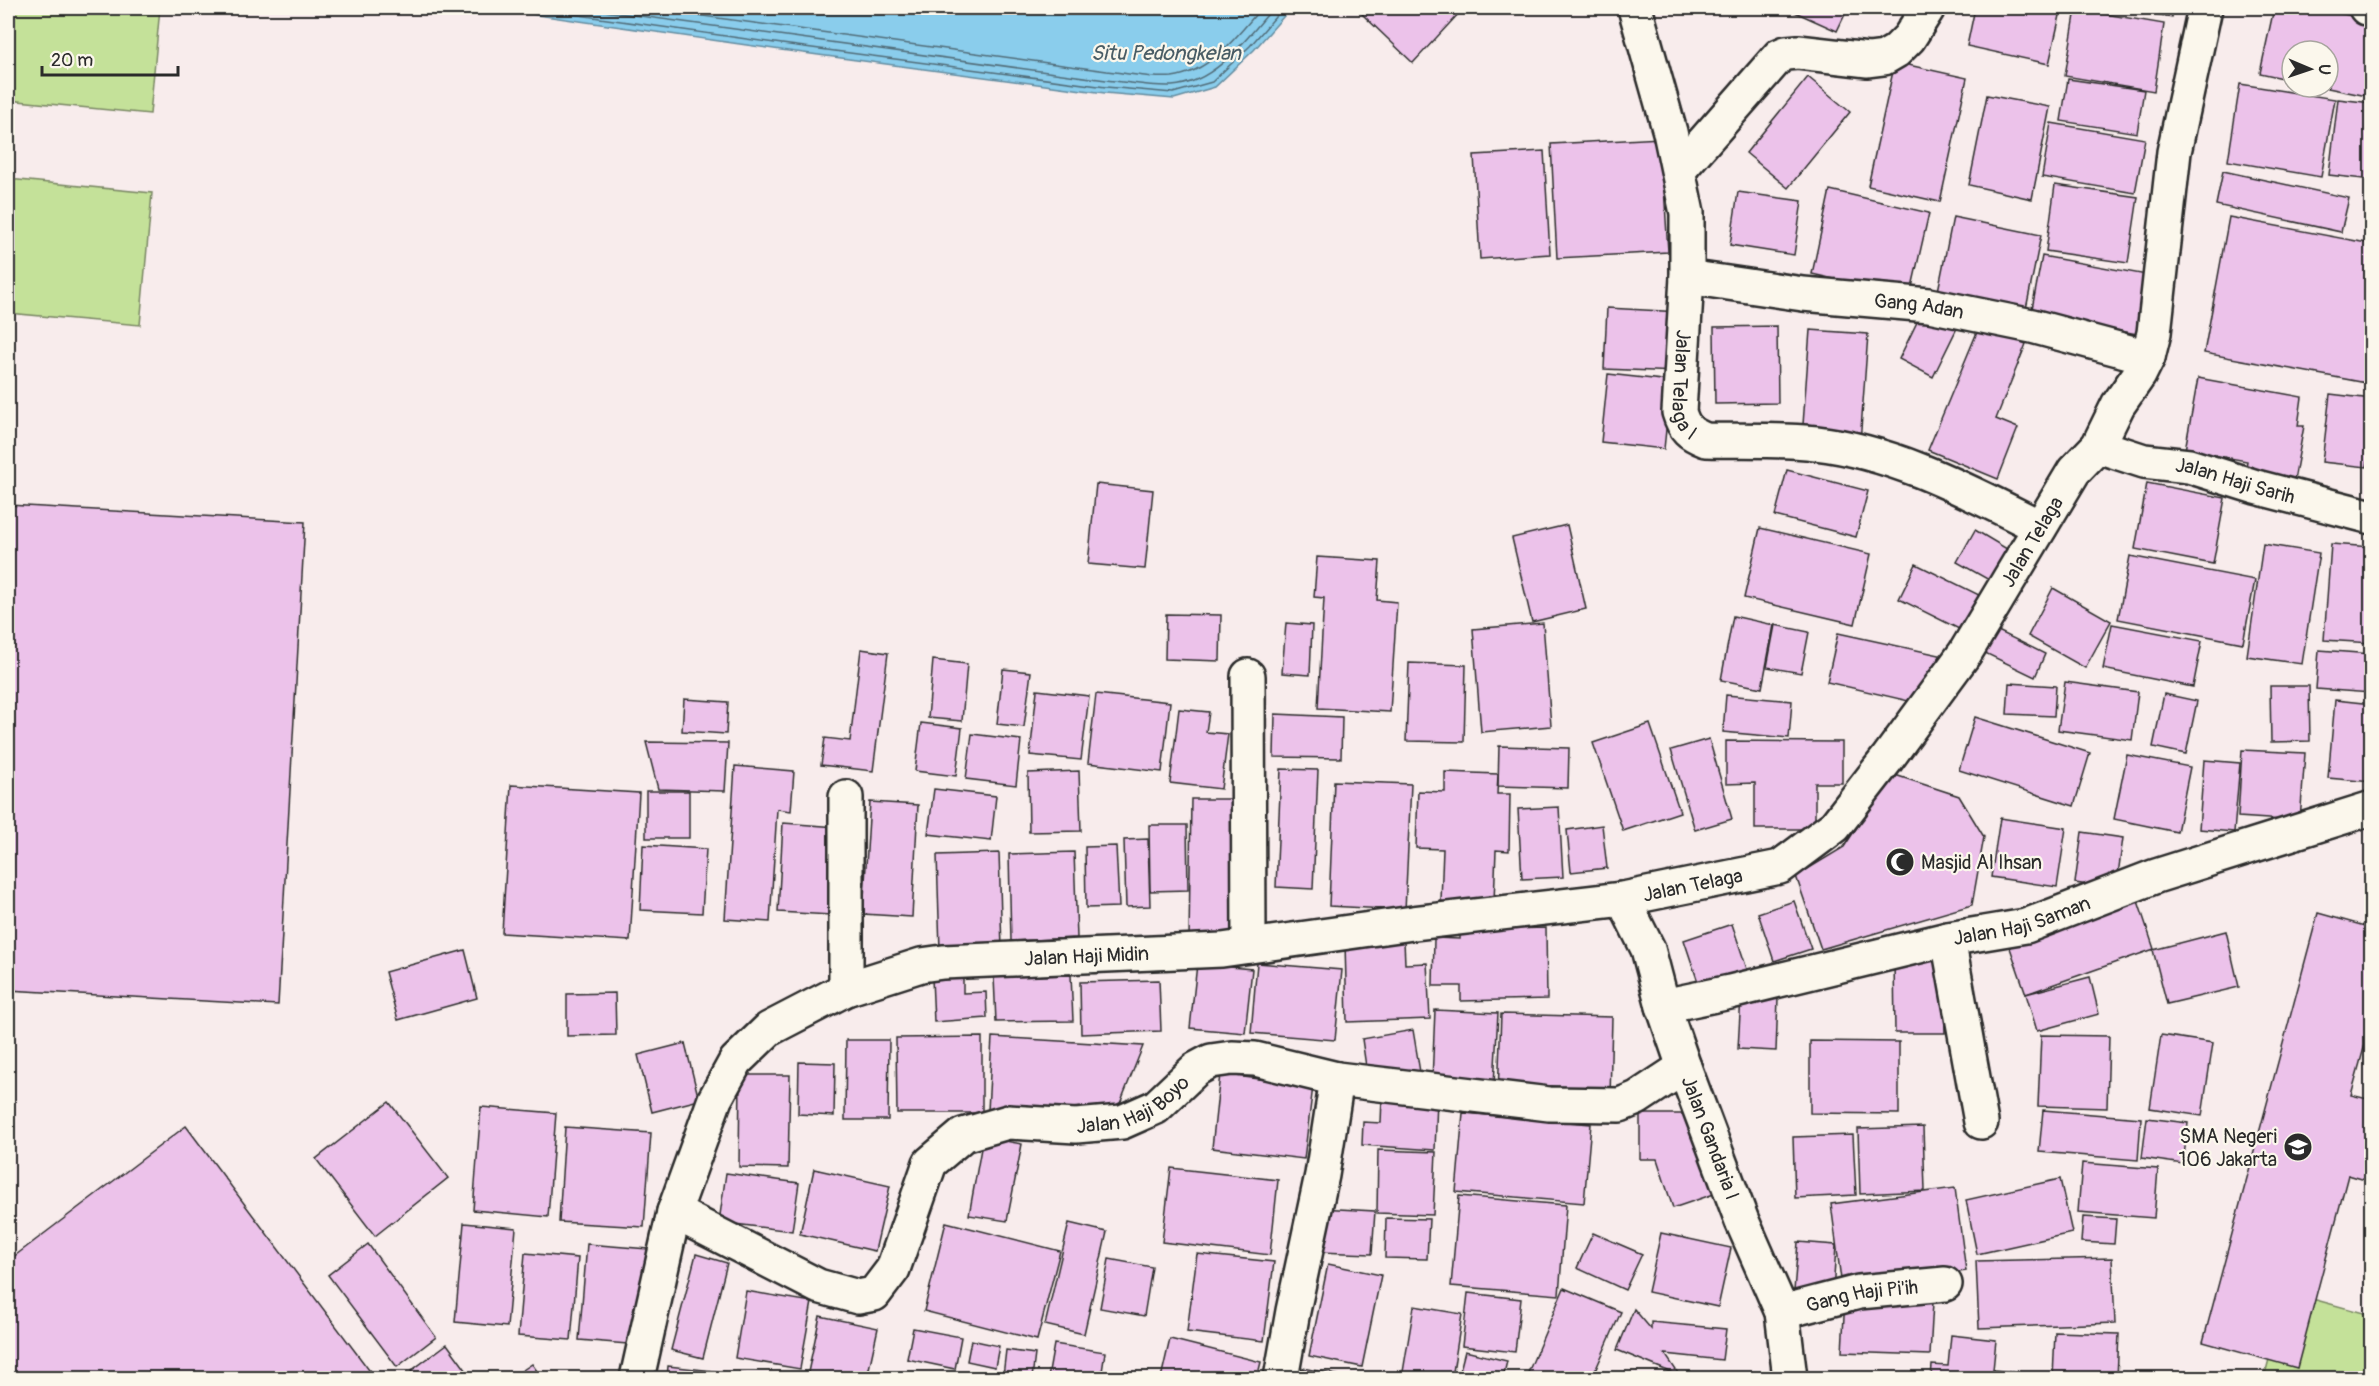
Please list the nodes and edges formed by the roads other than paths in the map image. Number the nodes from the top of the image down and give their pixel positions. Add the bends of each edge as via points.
1 (1635, 8) edge
2 (1928, 8) edge
3 (2205, 8) edge
4 (2366, 8) edge
5 (2372, 9) edge
6 (1680, 169) junction
7 (1687, 277) junction
8 (2148, 357) junction
9 (2098, 446) junction
10 (2372, 517) edge
11 (2040, 528) junction
12 (1248, 676) dead end
13 (846, 797) dead end
14 (2372, 808) edge
15 (1623, 899) junction
16 (1948, 939) junction
17 (1249, 946) junction
18 (846, 989) junction
19 (1663, 1006) junction
20 (1684, 1067) junction
21 (1337, 1079) junction
22 (1980, 1122) dead end
23 (674, 1212) junction
24 (1945, 1284) dead end
25 (1782, 1312) junction
26 (1282, 1371) edge
27 (637, 1378) edge
28 (1790, 1378) edge

1 - 6 street, Jalan Telaga I
2 - 6 street via 1909,38 1884,58 1868,60 1798,52 1779,56
3 - 8 street, Jalan Telaga via 2174,152
4 - 5 street
6 - 7 street, Jalan Telaga I via 1687,213
7 - 8 street, Gang Adan via 1803,294 1929,305 2032,326
7 - 11 street, Jalan Telaga I via 1679,412 1691,435 1706,440 1816,443 1855,450 1928,474
8 - 9 street, Jalan Telaga
9 - 10 street, Jalan Haji Sarih via 2144,461 2189,466 2256,488
9 - 11 street, Jalan Telaga via 2074,471
11 - 15 street, Jalan Telaga via 1965,653 1835,826 1780,867
12 - 17 street
13 - 18 street
14 - 16 street, Jalan Haji Saman via 2156,876 2026,926
15 - 17 street, Jalan Haji Midin
15 - 19 street, Jalan Gandaria I via 1648,949
16 - 19 street, Jalan Haji Saman
16 - 22 street
17 - 18 street, Jalan Haji Midin via 944,962 921,965
18 - 23 street, Jalan Haji Midin via 769,1029 736,1061 715,1100
19 - 20 street, Jalan Gandaria I
20 - 21 street, Jalan Haji Boyo via 1620,1105 1549,1104
20 - 25 street, Jalan Gandaria I via 1742,1221
21 - 23 street, Jalan Haji Boyo via 1255,1059 1221,1059 1196,1070 1156,1107 1122,1122 1076,1126 1008,1122 963,1135 930,1163 893,1269 874,1294 858,1297 818,1286
21 - 26 street via 1322,1175
23 - 27 street, Jalan Haji Midin
24 - 25 street, Gang Haji Pi'ih via 1859,1292
25 - 28 street, Jalan Gandaria I

